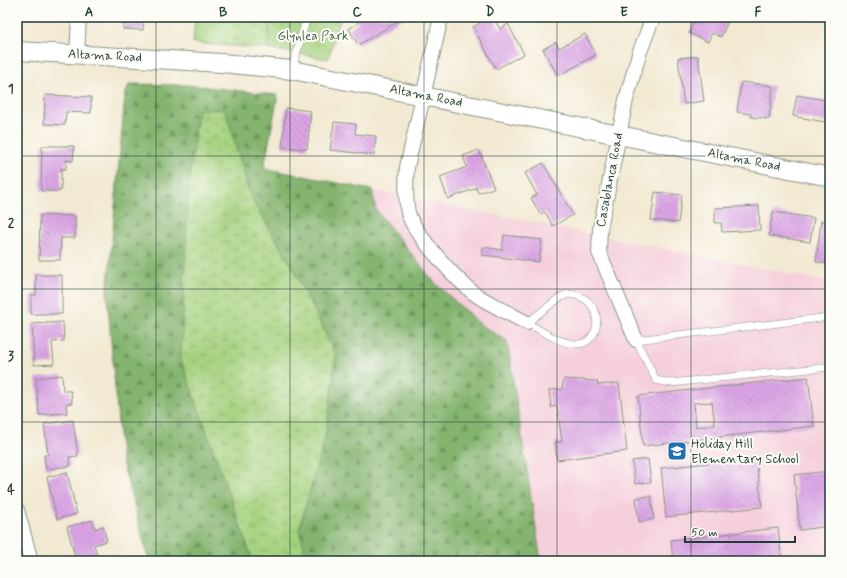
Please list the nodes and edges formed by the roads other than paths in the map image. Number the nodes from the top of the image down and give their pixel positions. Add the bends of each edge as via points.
1 (79, 17) edge
2 (307, 17) edge
3 (441, 17) edge
4 (653, 17) edge
5 (17, 51) edge
6 (77, 55) junction
7 (292, 70) junction
8 (423, 95) junction
9 (619, 135) junction
10 (830, 177) edge
11 (829, 317) edge
12 (527, 323) junction
13 (830, 326) edge
14 (636, 340) junction
15 (830, 367) edge
16 (17, 510) edge
17 (31, 561) edge

1 - 6 street
2 - 7 lane
3 - 8 street
4 - 9 street, Casablanca Road via 639,54
5 - 6 street, Altama Road
6 - 7 street, Altama Road via 222,63
7 - 8 street, Altama Road
8 - 9 street, Altama Road
8 - 12 street via 406,167 408,214 424,240 460,281 480,298
9 - 10 street, Altama Road
9 - 14 street, Casablanca Road via 600,229 599,252
11 - 13 lane
11 - 14 lane
12 - 12 lane via 562,341 578,344 586,342 598,318 588,300 579,295 568,294
14 - 15 lane via 656,380 670,383
16 - 17 street

